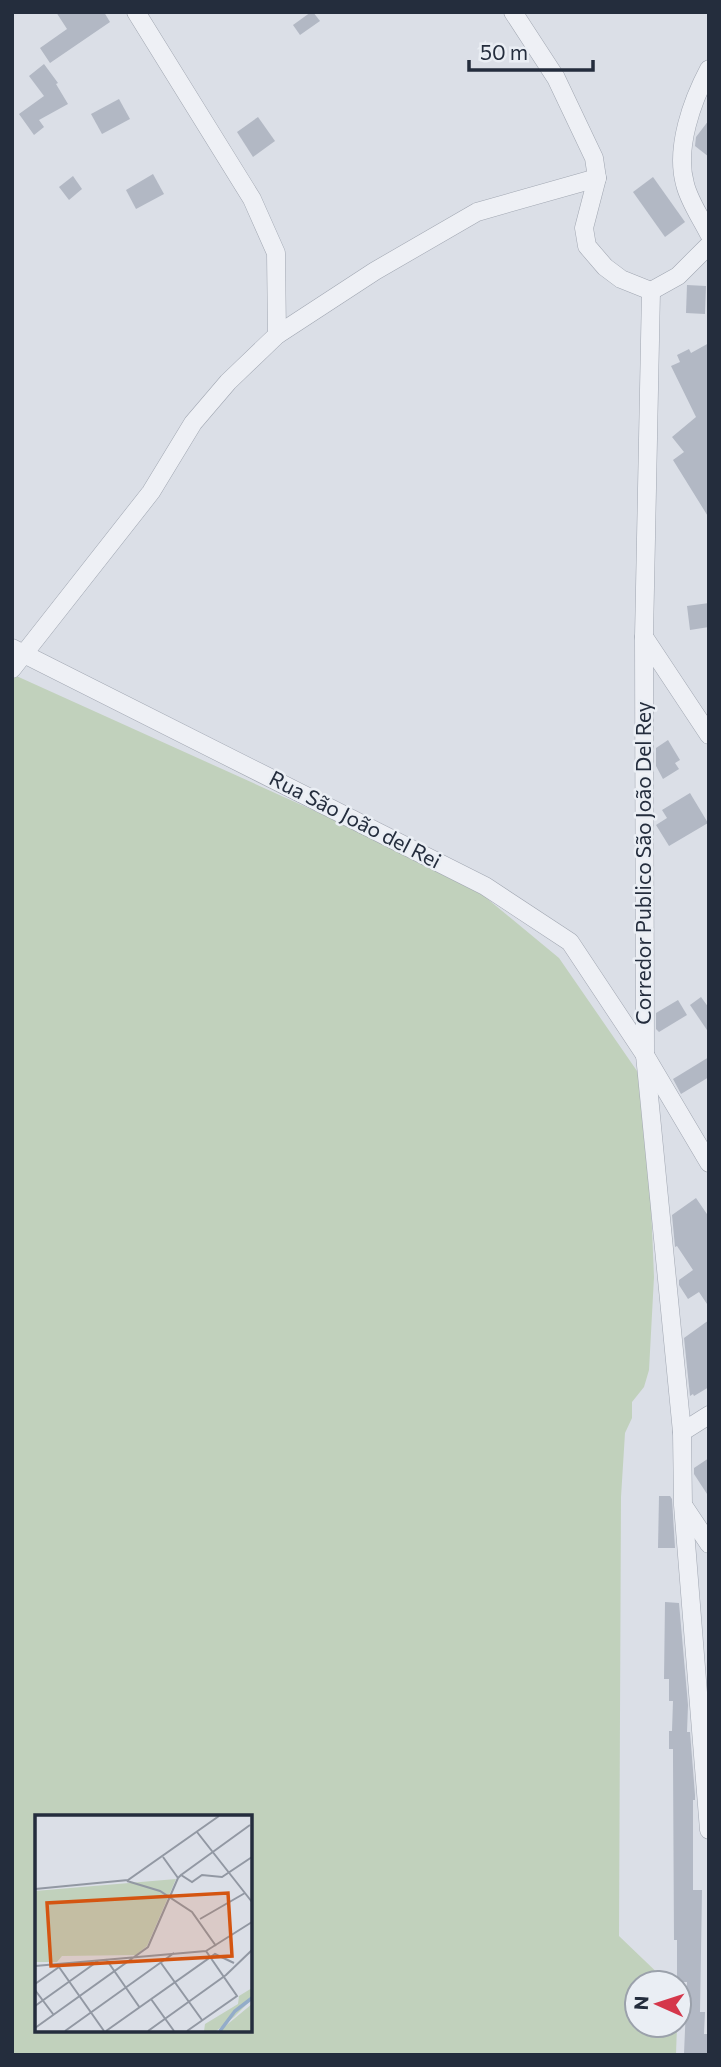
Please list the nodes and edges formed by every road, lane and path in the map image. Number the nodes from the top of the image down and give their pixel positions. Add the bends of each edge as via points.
1 (136, 12) edge
2 (513, 12) edge
3 (709, 69) edge
4 (597, 178) junction
5 (709, 234) edge
6 (709, 245) edge
7 (651, 291) junction
8 (277, 335) junction
9 (644, 637) junction
10 (19, 651) edge
11 (12, 669) edge
12 (709, 735) edge
13 (645, 1055) junction
14 (709, 1163) edge
15 (709, 1415) edge
16 (682, 1432) junction
17 (683, 1505) junction
18 (709, 1544) edge
19 (709, 1830) edge

1 - 8 street via 252,199 267,231 276,253
2 - 4 street via 556,78 594,158
3 - 5 street via 694,99 683,145 685,184
4 - 7 street via 584,228 587,246 621,279
4 - 8 street via 477,212
6 - 7 street via 678,276
7 - 9 street, Corredor Publico São João Del Rey
8 - 10 street via 193,423 151,492
9 - 12 street
9 - 13 street, Corredor Publico São João Del Rey
10 - 11 street
10 - 13 street, Rua São João del Rei via 485,886 570,942
13 - 14 street, Rua São João del Rei
13 - 16 street, Corredor Publico São João Del Rey
15 - 16 street
16 - 17 street, Corredor Publico São João Del Rey
17 - 18 street
17 - 19 street

